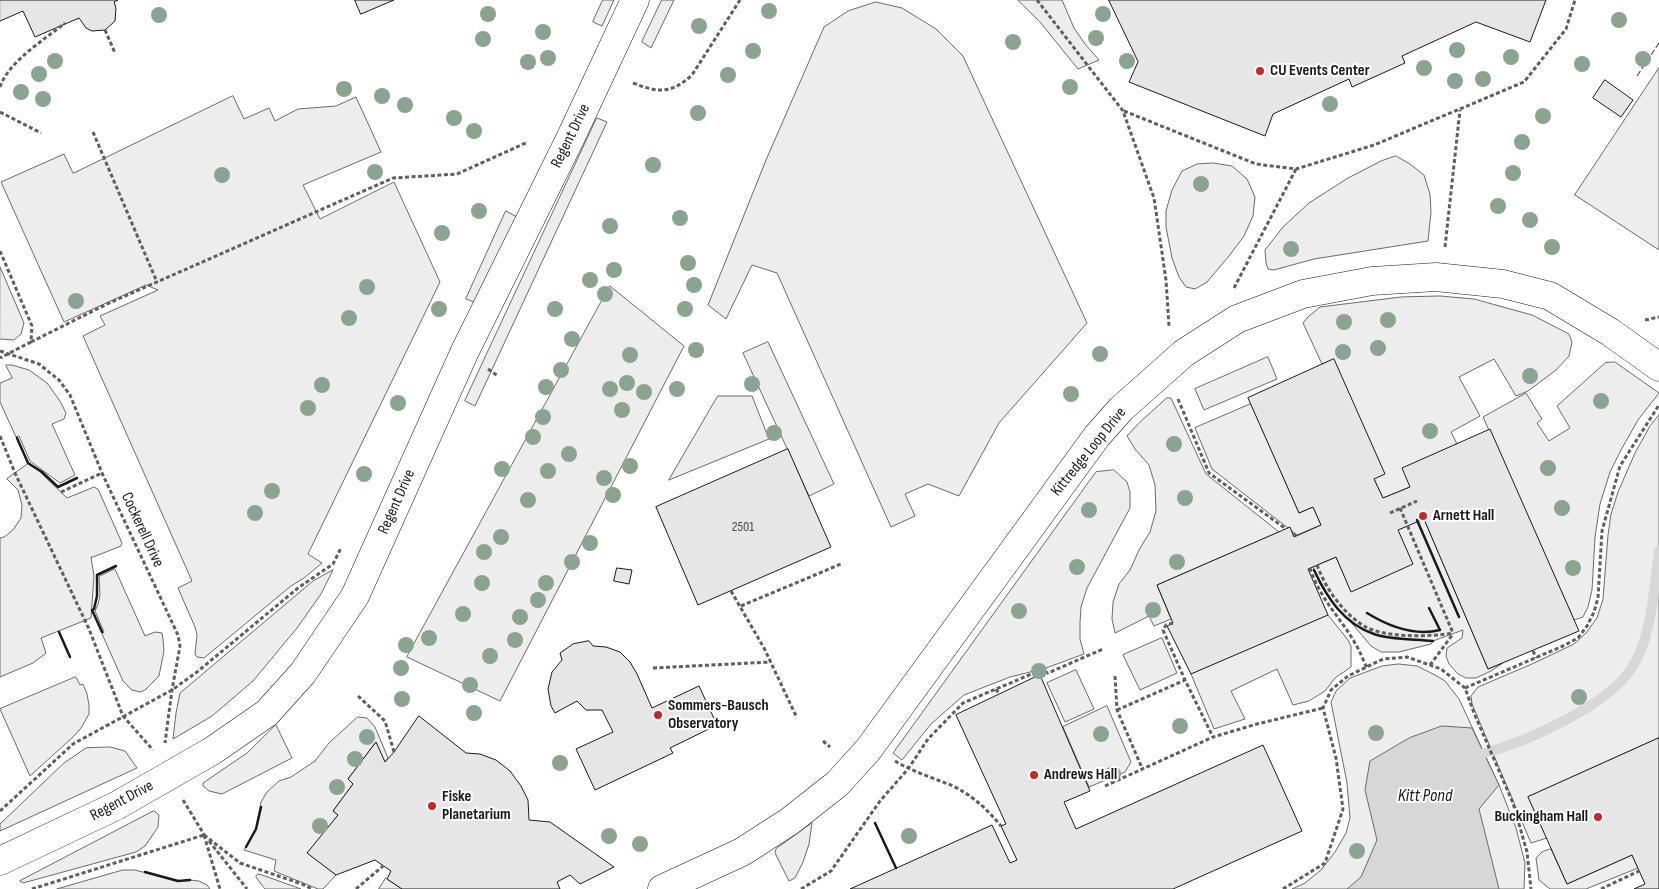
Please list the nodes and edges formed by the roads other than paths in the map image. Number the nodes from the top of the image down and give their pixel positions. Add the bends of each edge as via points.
1 (635, 0) edge
2 (1659, 367) edge
3 (0, 861) edge
4 (662, 889) edge

1 - 3 street, Regent Drive, bridge via 464,351 355,596 303,674 267,713 212,751 116,806
2 - 4 street, Kittredge Loop Drive via 1610,332 1550,296 1503,284 1436,277 1372,281 1303,294 1237,319 1184,353 1097,436 868,750 837,784 790,822 742,852

